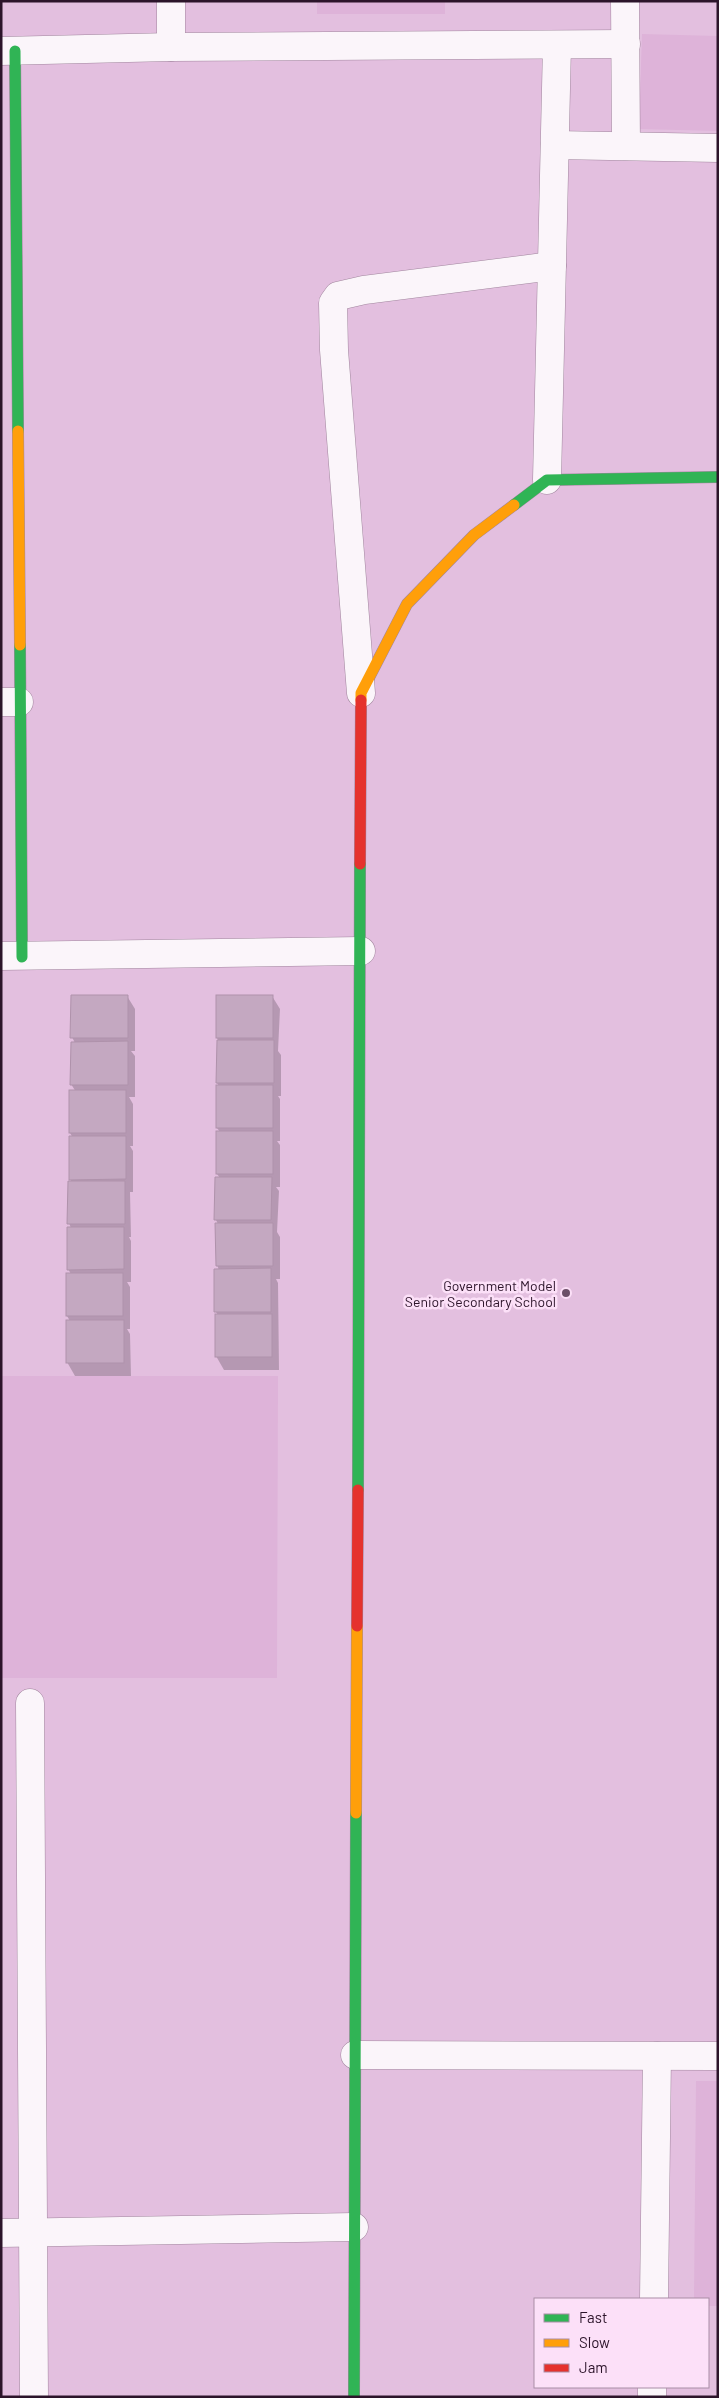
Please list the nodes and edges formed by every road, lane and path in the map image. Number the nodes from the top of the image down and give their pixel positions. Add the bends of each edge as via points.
1 (171, 1) edge
2 (625, 1) edge
3 (626, 44) junction
4 (557, 45) junction
5 (171, 47) junction
6 (8, 51) edge
7 (555, 145) junction
8 (626, 146) junction
9 (718, 148) edge
10 (552, 266) junction
11 (718, 477) edge
12 (547, 480) junction
13 (361, 693) junction
14 (10, 702) edge
15 (361, 951) junction
16 (11, 957) edge
17 (30, 1703) dead end
18 (355, 2055) junction
19 (657, 2056) junction
20 (718, 2056) edge
21 (354, 2227) junction
22 (1, 2233) edge
23 (32, 2233) junction
24 (654, 2298) edge
25 (34, 2397) edge
26 (354, 2397) edge

1 - 5 street
2 - 3 street
3 - 4 street
3 - 8 street
4 - 5 street
4 - 7 street
5 - 6 street
6 - 14 street
7 - 8 street
7 - 10 street
8 - 9 street
10 - 12 street
10 - 13 street via 364,290 338,296 333,303
11 - 12 street
12 - 13 street via 474,535 407,604
13 - 15 street
14 - 16 street
15 - 16 street
15 - 18 street
17 - 23 street
18 - 19 street
18 - 21 street
19 - 20 street
19 - 24 street
21 - 23 street
21 - 26 street
22 - 23 street
23 - 25 street

